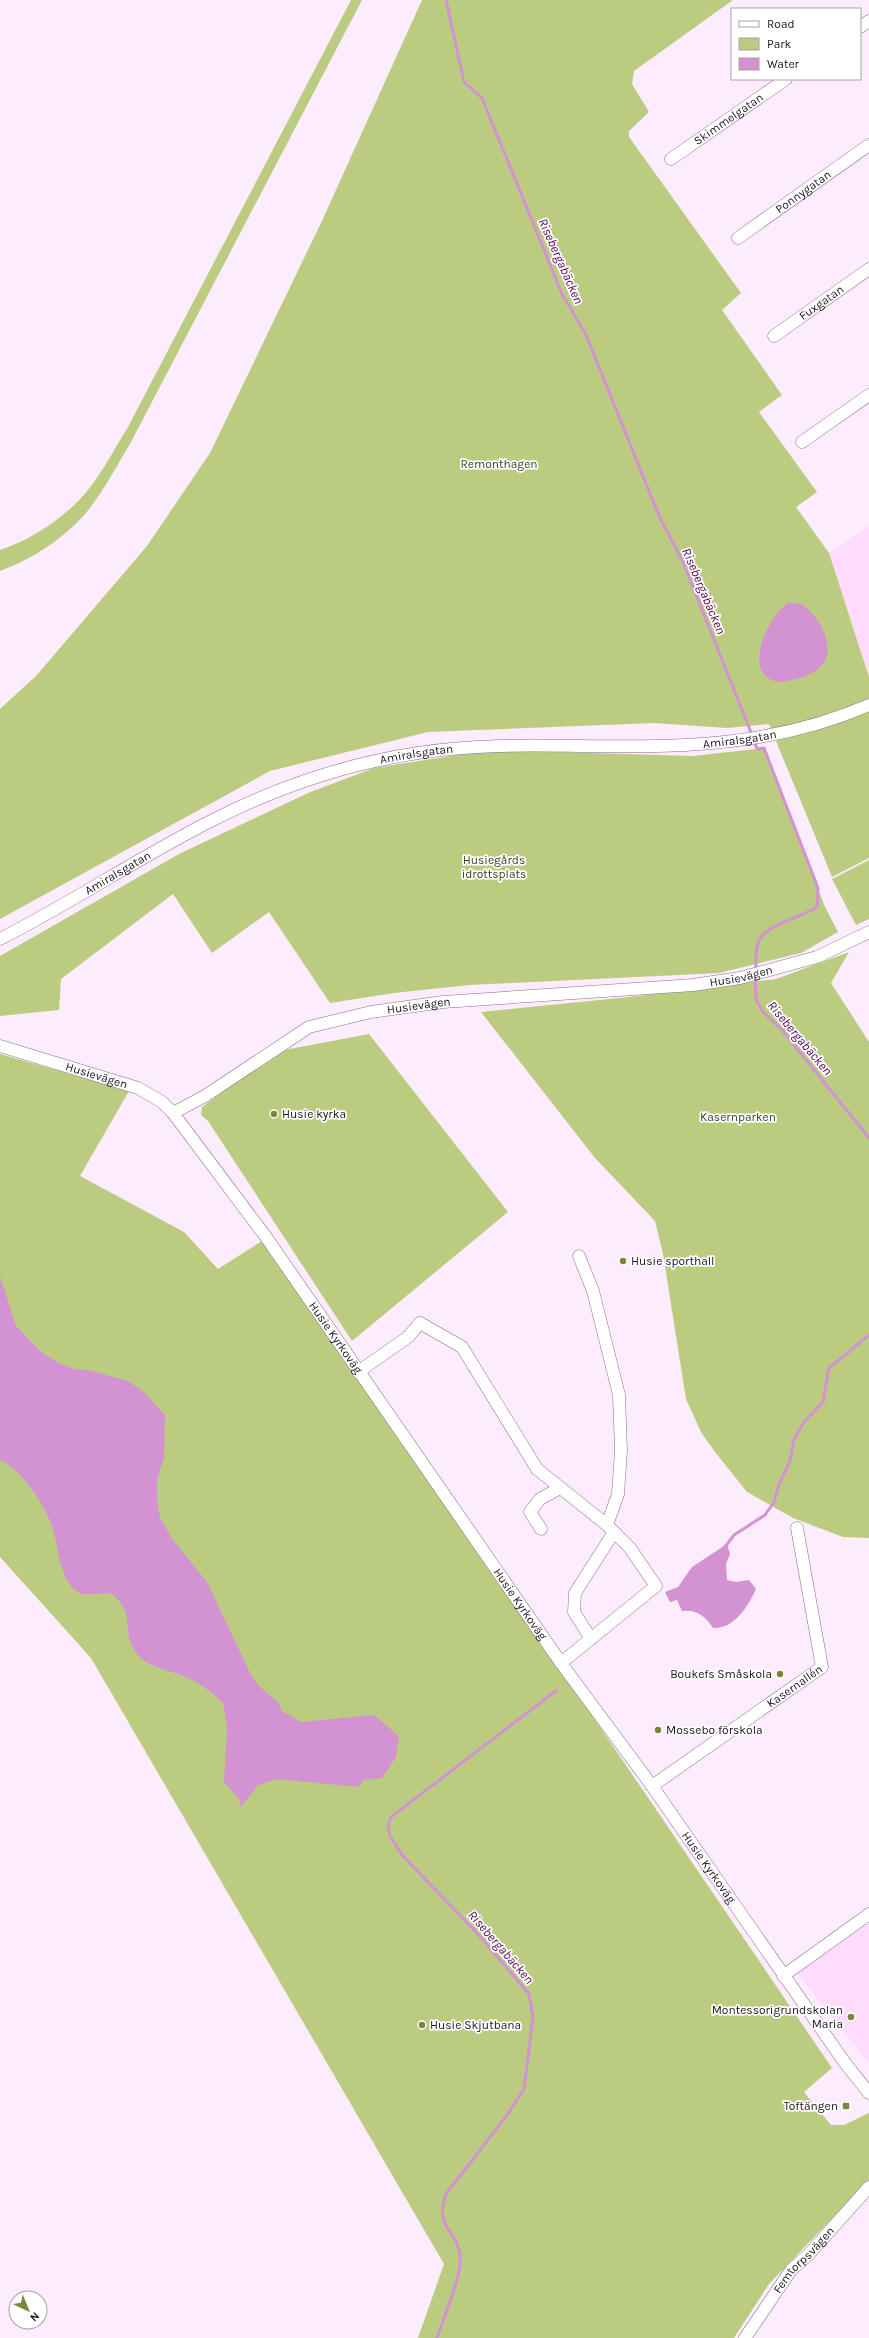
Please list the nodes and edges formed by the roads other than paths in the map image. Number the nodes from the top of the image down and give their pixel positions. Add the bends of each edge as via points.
1 (785, 80) edge
2 (869, 145) edge
3 (671, 159) dead end
4 (738, 238) dead end
5 (869, 269) edge
6 (774, 336) dead end
7 (869, 395) edge
8 (802, 442) dead end
9 (869, 705) edge
10 (869, 932) edge
11 (0, 939) edge
12 (0, 1046) edge
13 (173, 1113) junction
14 (579, 1256) dead end
15 (358, 1372) junction
16 (560, 1488) junction
17 (797, 1528) dead end
18 (542, 1529) dead end
19 (611, 1529) junction
20 (591, 1639) junction
21 (561, 1663) junction
22 (652, 1786) junction
23 (869, 1914) edge
24 (783, 1976) junction
25 (869, 2093) edge
26 (869, 2187) edge
27 (745, 2338) edge

1 - 3 street, Skimmelgatan
2 - 4 street, Ponnygatan
5 - 6 street, Fuxgatan
7 - 8 street
9 - 11 street, Amiralsgatan via 848,715 741,740 684,746 488,746 419,753 334,771 294,784 209,822
10 - 13 street, Husievägen via 817,957 740,978 693,985 471,1000 371,1012 309,1027 205,1096
12 - 13 street, Husievägen via 138,1088 162,1102
13 - 15 street, Husie Kyrkoväg via 266,1237
14 - 19 street via 592,1291 619,1395 621,1451 618,1494
15 - 16 street via 408,1337 420,1323 462,1347 537,1469
15 - 21 street, Husie Kyrkoväg
16 - 18 street via 540,1499 530,1512
16 - 19 street
17 - 22 street, Kasernallén via 822,1667
19 - 20 street via 575,1593 574,1612
19 - 20 street via 630,1548 656,1586
20 - 21 street
21 - 22 street, Husie Kyrkoväg
22 - 24 street, Husie Kyrkoväg via 746,1918
23 - 24 street
24 - 25 street, Husie Kyrkoväg via 844,2063
26 - 27 street, Femtorpsvägen via 809,2254 791,2270

